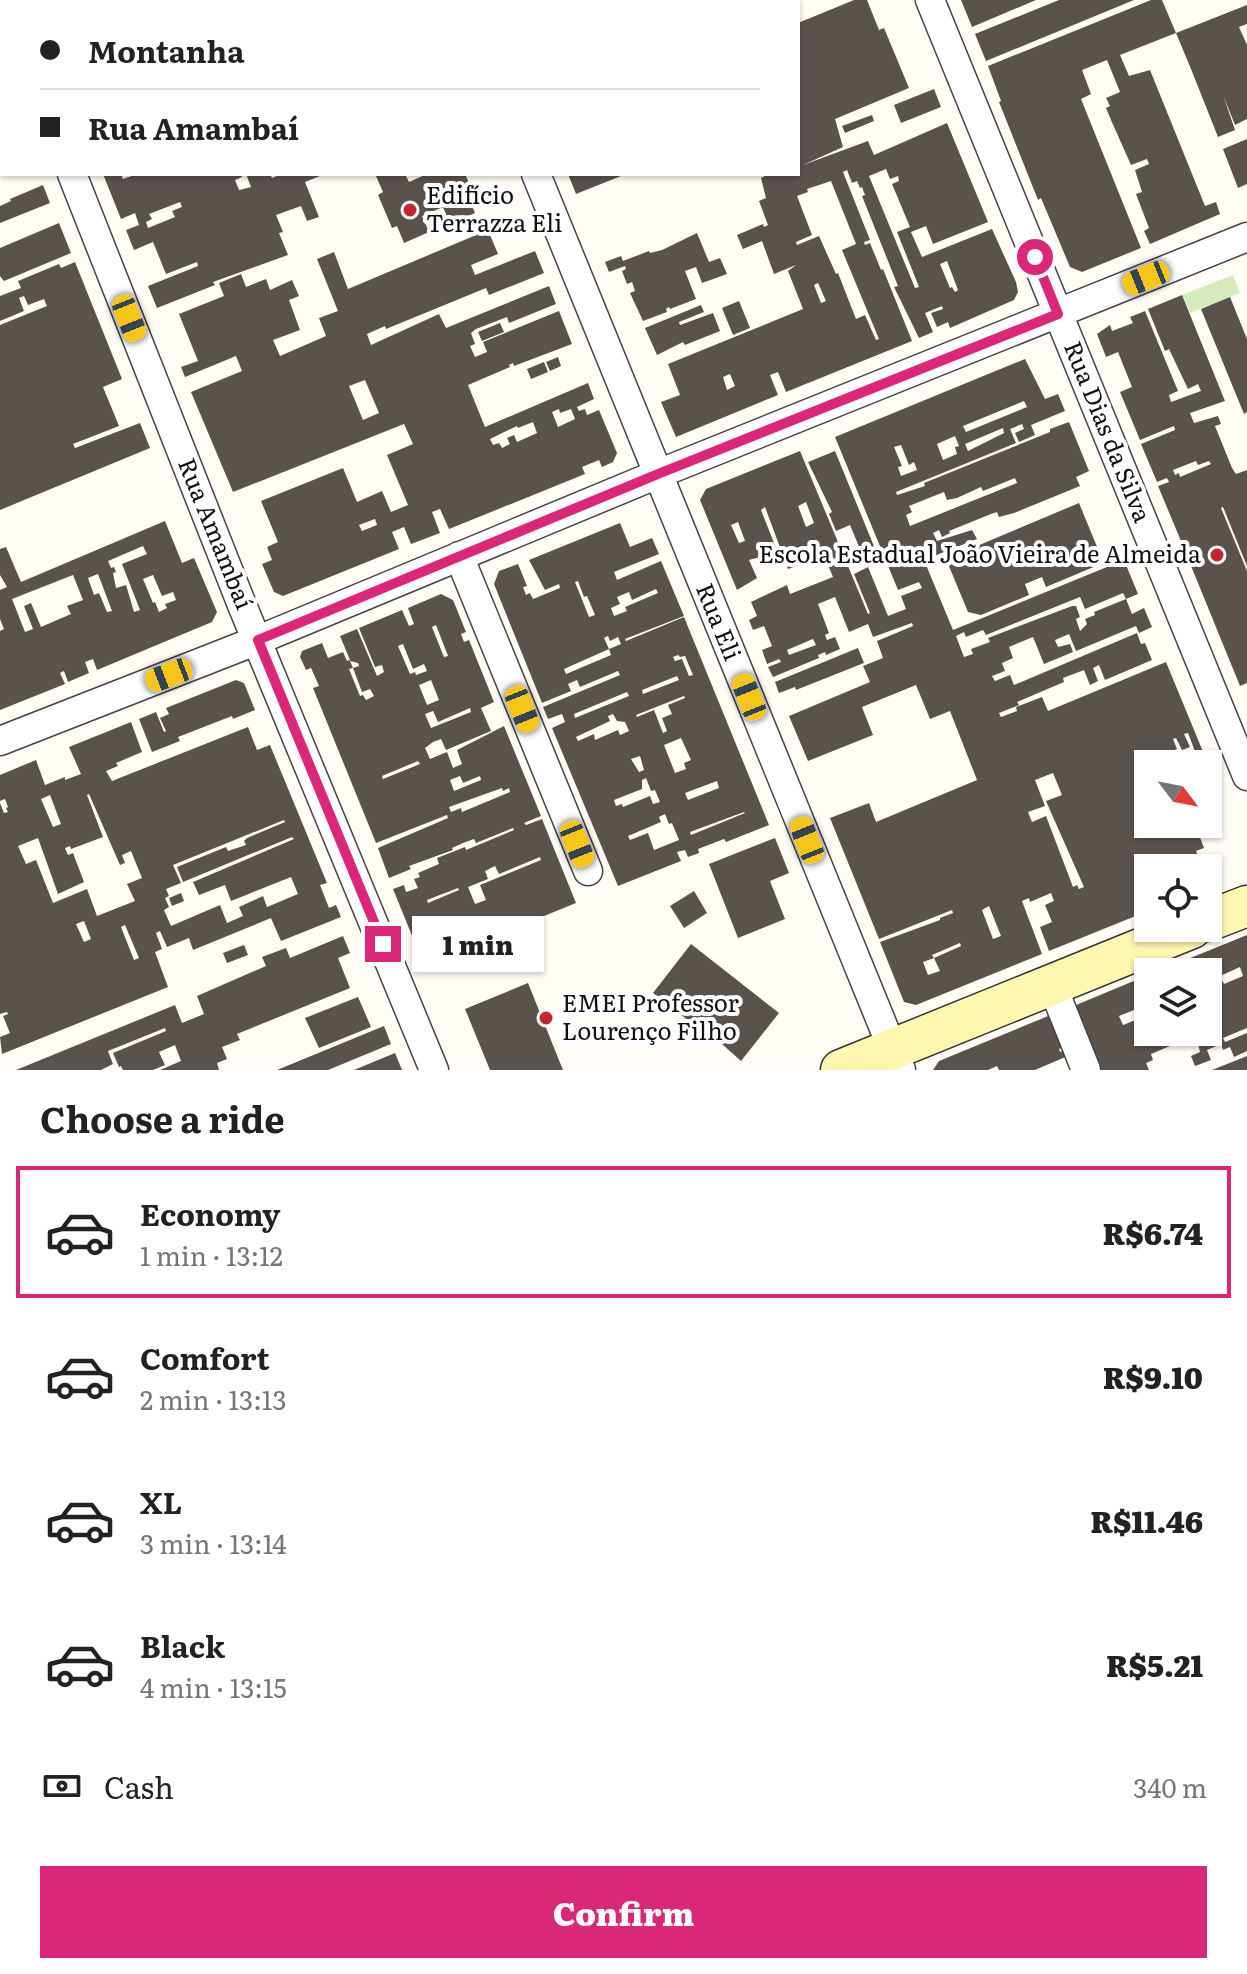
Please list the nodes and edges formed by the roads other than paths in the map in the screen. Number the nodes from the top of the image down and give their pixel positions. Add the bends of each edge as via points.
1 (930, 0) edge
2 (73, 176) edge
3 (537, 176) edge
4 (1247, 237) edge
5 (1058, 314) junction
6 (658, 474) junction
7 (459, 556) junction
8 (258, 640) junction
9 (0, 741) edge
10 (1247, 776) edge
11 (588, 871) dead end
12 (1247, 906) edge
13 (1222, 916) edge
14 (1158, 942) edge
15 (1052, 985) junction
16 (896, 1060) edge
17 (434, 1070) edge
18 (841, 1070) edge
19 (1086, 1070) edge

1 - 5 street, Rua Dias da Silva
2 - 8 street, Rua Amambaí
3 - 6 street, Rua Eli
4 - 5 street
5 - 6 street
5 - 10 street, Rua Dias da Silva
6 - 7 street
6 - 16 street, Rua Eli
7 - 8 street
7 - 11 street
8 - 9 street
8 - 17 street, Rua Amambaí
12 - 13 main road
14 - 15 main road
15 - 16 main road
15 - 19 street
16 - 18 main road

